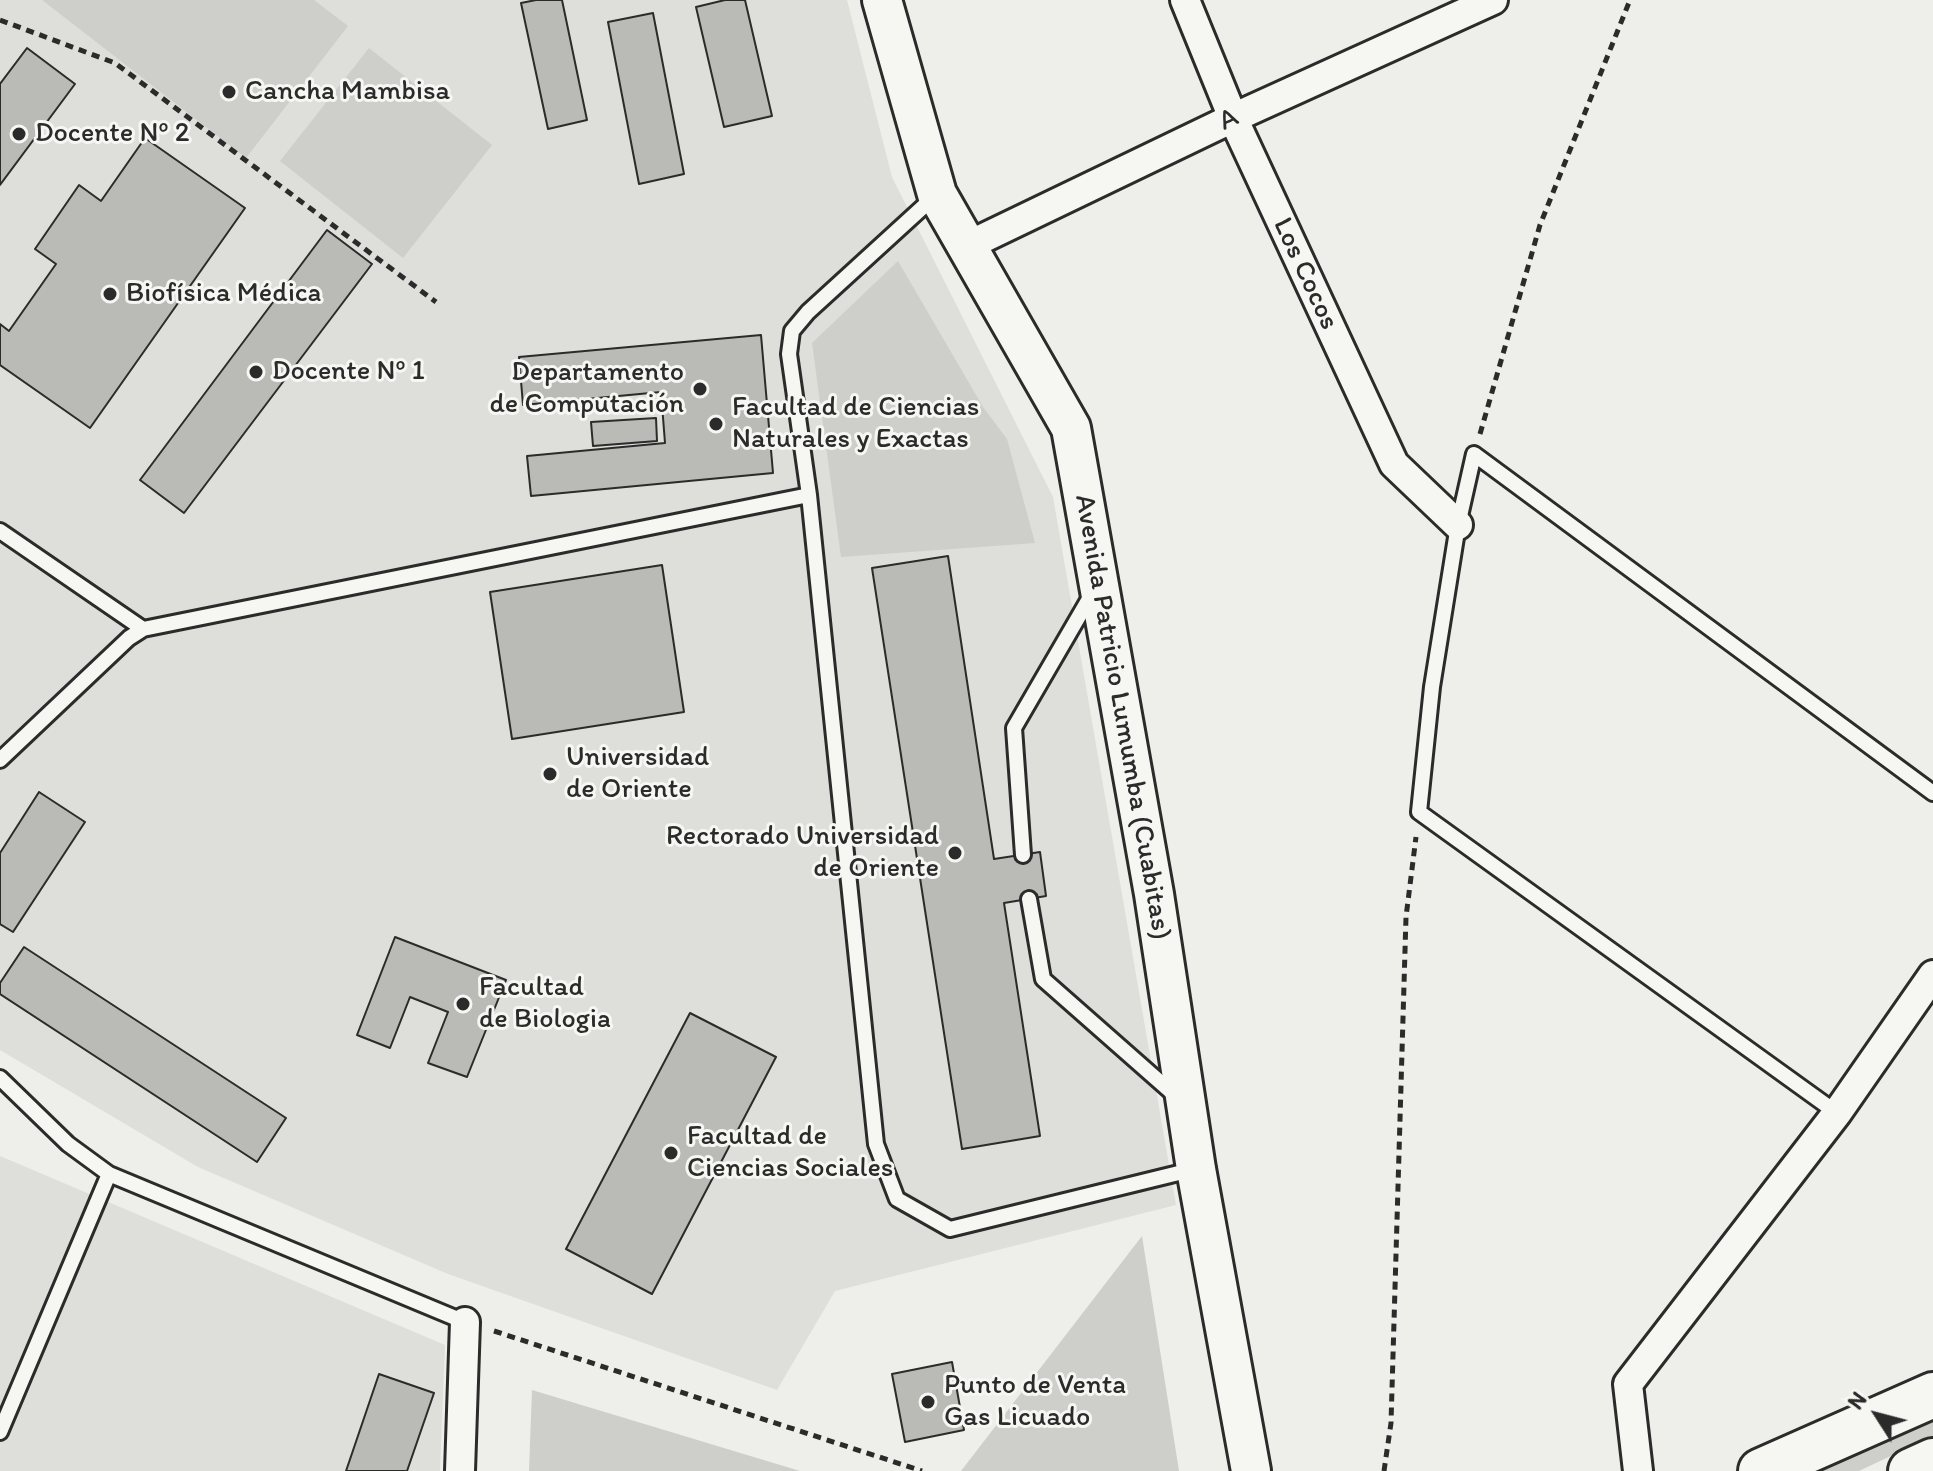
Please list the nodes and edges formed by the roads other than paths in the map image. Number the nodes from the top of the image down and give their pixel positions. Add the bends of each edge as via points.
1 (882, 0) edge
2 (1185, 0) edge
3 (1493, 0) edge
4 (1233, 118) junction
5 (937, 194) junction
6 (967, 246) junction
7 (809, 495) junction
8 (1458, 525) junction
9 (0, 531) edge
10 (1100, 581) junction
11 (143, 629) junction
12 (0, 760) edge
13 (1933, 793) edge
14 (1023, 855) dead end
15 (1029, 899) dead end
16 (1933, 975) edge
17 (0, 1078) edge
18 (1187, 1106) junction
19 (1837, 1113) junction
20 (1196, 1169) junction
21 (109, 1174) junction
22 (465, 1322) joint
23 (1933, 1395) edge
24 (0, 1432) edge
25 (1933, 1461) edge
26 (460, 1471) edge
27 (1251, 1471) edge
28 (1638, 1471) edge
29 (1761, 1471) edge
30 (1911, 1471) edge

1 - 5 main road, Avenida Patricio Lumumba (Cuabitas)
2 - 4 street, Los Cocos
3 - 4 street, A
4 - 6 street, A
4 - 8 street, Los Cocos via 1394,464
5 - 6 main road, Avenida Patricio Lumumba (Cuabitas)
5 - 7 lane via 792,331 789,354
6 - 10 main road, Avenida Patricio Lumumba (Cuabitas) via 1071,428
7 - 11 lane
7 - 20 lane via 876,1144 897,1199 950,1229
8 - 13 lane via 1474,454
8 - 19 lane via 1419,812
9 - 11 lane
10 - 14 lane via 1014,728
10 - 18 main road, Avenida Patricio Lumumba (Cuabitas)
11 - 12 lane
15 - 18 lane via 1043,979
16 - 19 street
17 - 21 lane via 68,1144
18 - 20 main road, Avenida Patricio Lumumba (Cuabitas)
19 - 28 street via 1628,1384
20 - 27 main road, Avenida Patricio Lumumba (Cuabitas)
21 - 22 lane
21 - 24 lane
22 - 26 street
23 - 29 main road
25 - 30 main road

